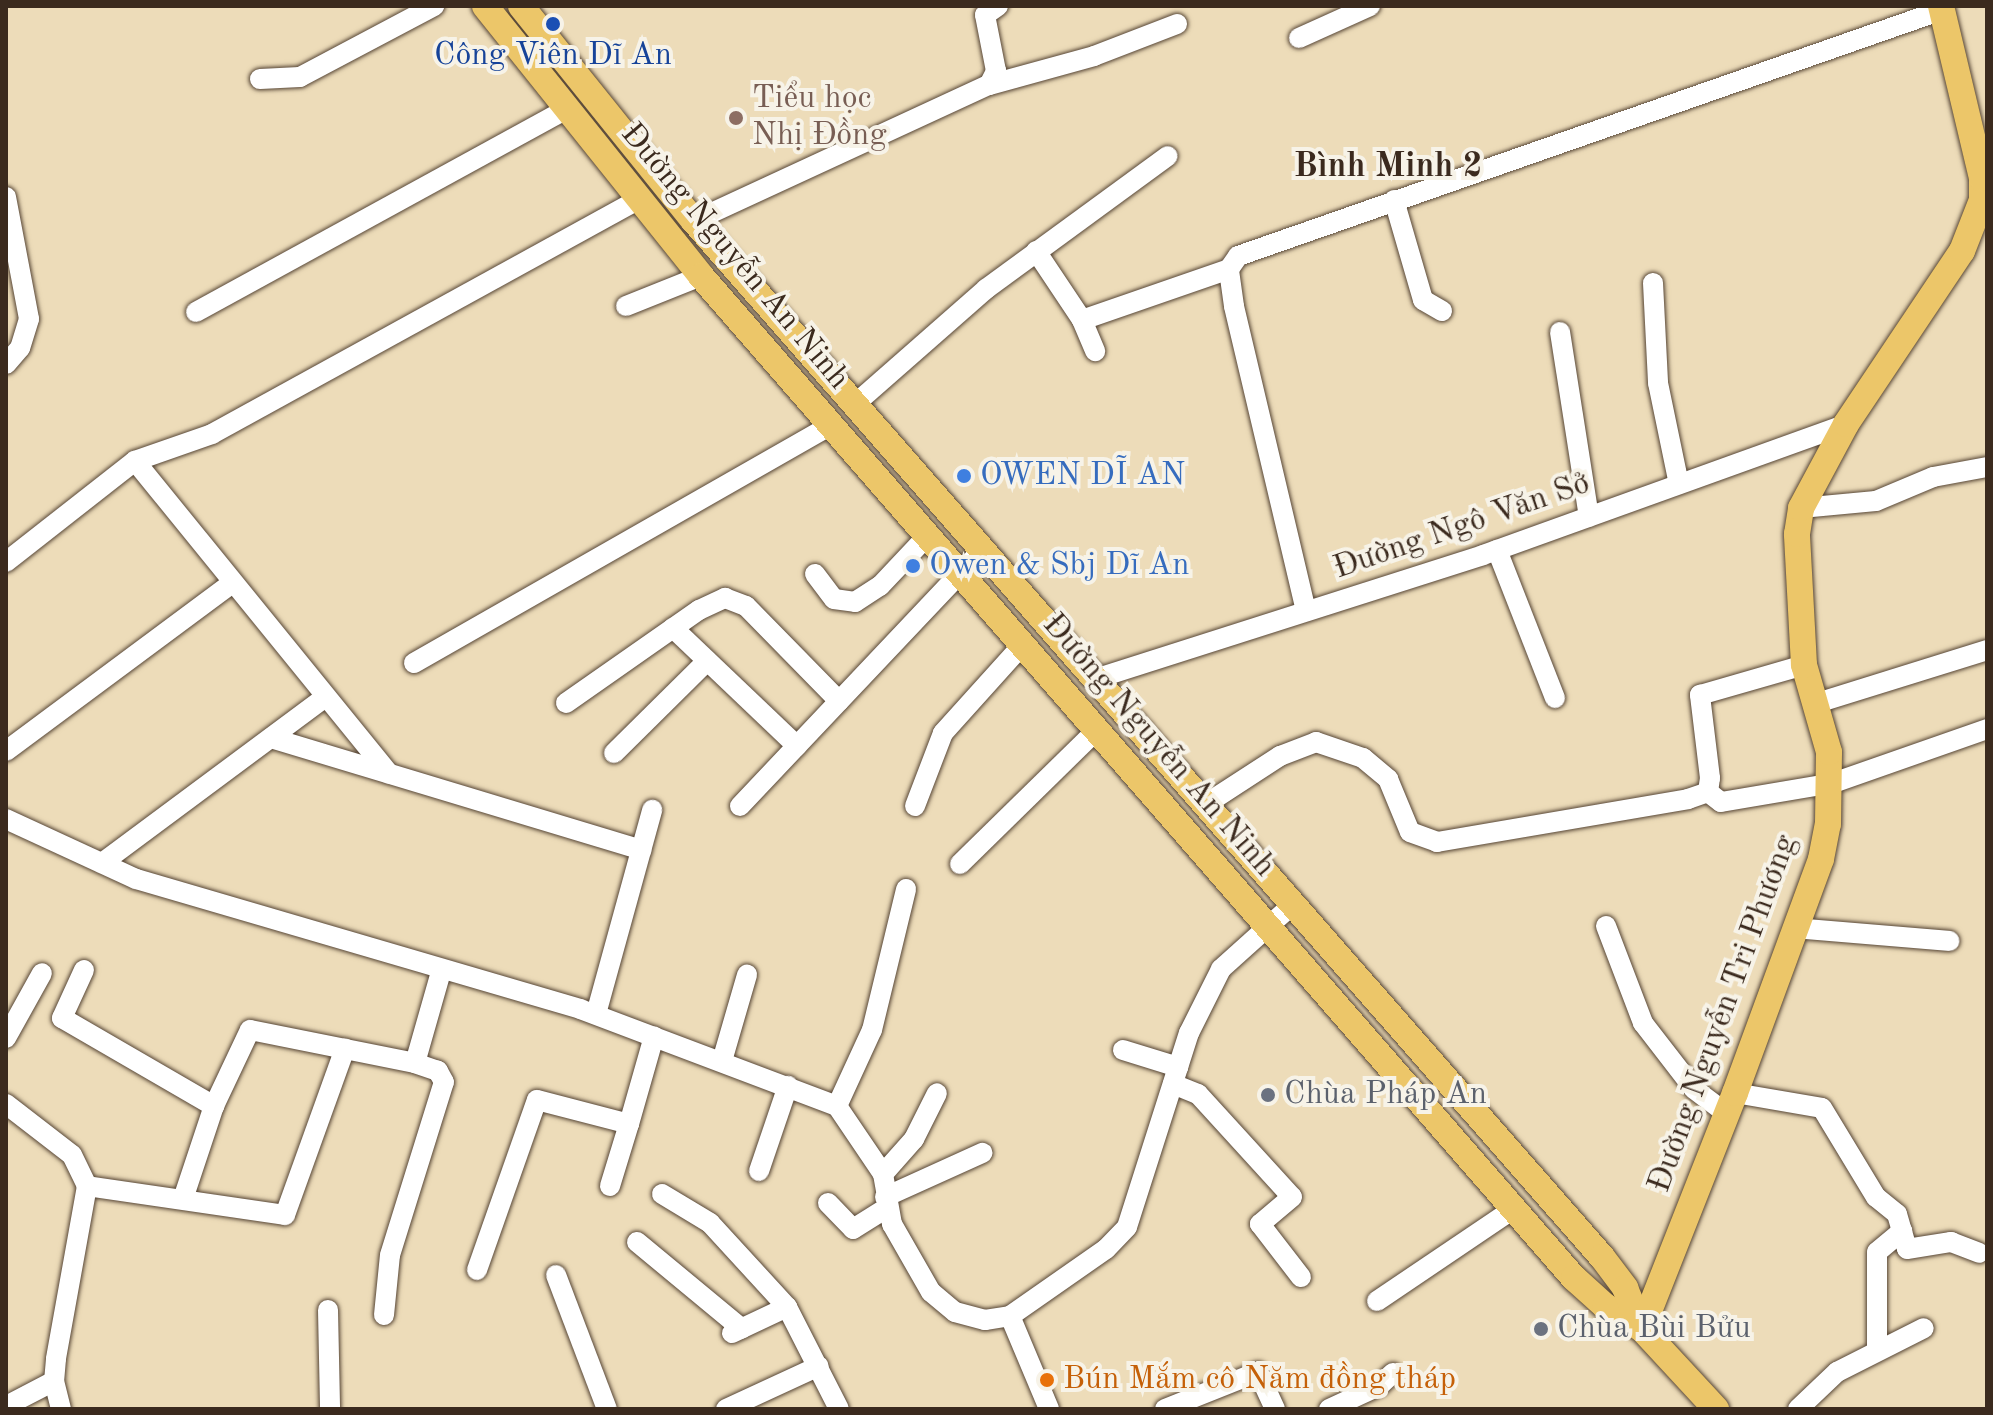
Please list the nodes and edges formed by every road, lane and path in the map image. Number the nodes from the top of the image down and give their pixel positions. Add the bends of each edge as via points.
1 (434, 6) edge
2 (485, 6) edge
3 (521, 6) edge
4 (998, 6) edge
5 (1370, 6) edge
6 (1942, 8) edge
7 (1177, 24) dead end
8 (1299, 38) dead end
9 (260, 79) dead end
10 (989, 85) junction
11 (567, 109) junction
12 (1168, 156) dead end
13 (6, 197) edge
14 (637, 200) junction
15 (1394, 200) junction
16 (694, 221) junction
17 (671, 240) junction
18 (1036, 251) junction
19 (13, 263) edge
20 (1229, 269) junction
21 (701, 276) junction
22 (1653, 283) dead end
23 (626, 306) dead end
24 (1442, 311) dead end
25 (196, 312) dead end
26 (1082, 320) junction
27 (1560, 332) dead end
28 (1095, 351) dead end
29 (6, 364) edge
30 (854, 405) junction
31 (1846, 424) junction
32 (831, 425) junction
33 (135, 461) junction
34 (1987, 467) edge
35 (1679, 484) junction
36 (1801, 508) junction
37 (1589, 517) junction
38 (929, 534) junction
39 (1497, 550) junction
40 (981, 551) junction
41 (6, 562) edge
42 (961, 570) junction
43 (815, 574) dead end
44 (232, 583) junction
45 (1306, 611) junction
46 (673, 628) junction
47 (1024, 643) junction
48 (1987, 650) edge
49 (707, 661) junction
50 (414, 663) dead end
51 (1804, 665) junction
52 (1095, 679) junction
53 (1555, 698) dead end
54 (323, 699) junction
55 (839, 701) junction
56 (566, 703) dead end
57 (1817, 703) junction
58 (1098, 729) junction
59 (1987, 729) edge
60 (271, 738) junction
61 (797, 746) junction
62 (6, 751) edge
63 (614, 753) dead end
64 (389, 774) junction
65 (1833, 783) junction
66 (1708, 792) junction
67 (740, 806) dead end
68 (915, 806) dead end
69 (1203, 806) junction
70 (652, 810) dead end
71 (6, 819) edge
72 (641, 850) junction
73 (102, 863) junction
74 (960, 864) dead end
75 (906, 889) dead end
76 (1292, 905) junction
77 (1268, 925) junction
78 (1606, 926) dead end
79 (1795, 928) junction
80 (1949, 941) dead end
81 (84, 970) dead end
82 (441, 972) junction
83 (42, 973) dead end
84 (747, 975) dead end
85 (596, 1014) junction
86 (654, 1036) junction
87 (6, 1038) edge
88 (345, 1048) junction
89 (1123, 1050) dead end
90 (722, 1061) junction
91 (415, 1063) junction
92 (1176, 1076) junction
93 (788, 1086) junction
94 (937, 1093) dead end
95 (1730, 1102) junction
96 (6, 1104) edge
97 (214, 1106) junction
98 (837, 1106) junction
99 (629, 1124) junction
100 (982, 1153) dead end
101 (759, 1171) dead end
102 (883, 1174) junction
103 (87, 1186) junction
104 (610, 1186) dead end
105 (662, 1194) dead end
106 (183, 1199) junction
107 (886, 1202) junction
108 (828, 1203) dead end
109 (1515, 1208) junction
110 (1902, 1231) junction
111 (637, 1242) dead end
112 (1979, 1253) dead end
113 (477, 1270) dead end
114 (556, 1275) dead end
115 (1301, 1277) dead end
116 (1377, 1301) dead end
117 (787, 1307) junction
118 (328, 1310) dead end
119 (384, 1315) dead end
120 (1010, 1316) junction
121 (1924, 1328) dead end
122 (1642, 1329) junction
123 (1877, 1351) junction
124 (819, 1366) junction
125 (1393, 1373) dead end
126 (54, 1381) junction
127 (6, 1406) edge
128 (61, 1409) edge
129 (330, 1409) edge
130 (607, 1409) edge
131 (726, 1409) edge
132 (839, 1409) edge
133 (1049, 1409) edge
134 (1165, 1409) edge
135 (1275, 1409) edge
136 (1329, 1409) edge
137 (1716, 1409) edge
138 (1798, 1409) edge

1 - 9 street via 300,77
2 - 11 main road, Đường Nguyễn An Ninh
3 - 16 main road, Đường Nguyễn An Ninh
4 - 10 street via 985,15 996,71
5 - 8 street
6 - 15 street
6 - 31 main road, Đường Nguyễn Tri Phương via 1982,178 1982,200 1962,251
7 - 10 street via 1094,56
10 - 16 street
11 - 14 main road, Đường Nguyễn An Ninh
11 - 25 street
12 - 18 street
13 - 19 street
14 - 17 main road, Đường Nguyễn An Ninh
14 - 33 street via 212,434
15 - 20 street via 1249,252
15 - 24 street via 1424,303
16 - 17 main road
16 - 30 main road, Đường Nguyễn An Ninh
17 - 21 main road, Đường Nguyễn An Ninh
18 - 26 street
18 - 30 street
19 - 29 street via 29,319 20,348
20 - 26 street
20 - 45 street
21 - 23 street
21 - 32 main road, Đường Nguyễn An Ninh
22 - 35 street via 1658,383
26 - 28 street
27 - 37 street
30 - 40 main road, Đường Nguyễn An Ninh
31 - 35 street, Đường Ngô Văn Sở
31 - 36 main road, Đường Nguyễn Tri Phương
32 - 38 main road, Đường Nguyễn An Ninh
32 - 50 street
33 - 41 street
33 - 44 street
34 - 36 street via 1933,477 1876,501
35 - 37 street, Đường Ngô Văn Sở
36 - 51 main road, Đường Nguyễn Tri Phương via 1797,534
37 - 39 street, Đường Ngô Văn Sở
38 - 42 main road, Đường Nguyễn An Ninh
38 - 43 street via 880,586 855,602 834,599
39 - 45 street, Đường Ngô Văn Sở
39 - 53 street
40 - 42 street
40 - 52 main road, Đường Nguyễn An Ninh
42 - 47 main road, Đường Nguyễn An Ninh
42 - 55 street
44 - 54 street
44 - 62 street
45 - 52 street, Đường Ngô Văn Sở
46 - 49 street
46 - 55 street via 725,598 746,606
46 - 56 street
47 - 58 main road, Đường Nguyễn An Ninh
47 - 68 street via 943,733
48 - 57 street
49 - 61 street
49 - 63 street
51 - 57 main road, Đường Nguyễn Tri Phương
51 - 66 street via 1700,695
52 - 69 main road, Đường Nguyễn An Ninh
54 - 60 street
54 - 64 street
55 - 61 street
57 - 65 main road, Đường Nguyễn Tri Phương
58 - 74 street
58 - 77 main road, Đường Nguyễn An Ninh
59 - 65 street
60 - 64 street
60 - 73 street
61 - 67 street
64 - 72 street
65 - 66 street via 1721,802
65 - 79 main road, Đường Nguyễn Tri Phương via 1821,859
66 - 69 street via 1437,842 1410,832 1388,779 1363,758 1316,742 1280,756
69 - 76 main road, Đường Nguyễn An Ninh
70 - 72 street
71 - 73 street
72 - 85 street
73 - 82 street via 136,879
75 - 98 street via 872,1030
76 - 77 street
76 - 122 main road, Đường Nguyễn An Ninh via 1602,1257 1625,1288
77 - 92 street via 1221,969 1189,1033
77 - 109 main road, Đường Nguyễn An Ninh
78 - 95 street via 1643,1023 1694,1089
79 - 80 street
79 - 95 main road, Đường Nguyễn Tri Phương
81 - 97 street via 64,1008 62,1018 71,1028
82 - 85 street
82 - 91 street
83 - 87 street
84 - 90 street
85 - 86 street
86 - 90 street
86 - 99 street
88 - 91 street
88 - 97 street via 250,1030
88 - 106 street via 288,1212
89 - 92 street
90 - 93 street
91 - 119 street via 438,1071 444,1082 390,1255
92 - 115 street via 1292,1197 1260,1224
92 - 120 street via 1127,1227 1106,1249
93 - 98 street
93 - 101 street
94 - 102 street via 914,1139
95 - 110 street via 1822,1108 1876,1197 1897,1214
95 - 122 main road, Đường Nguyễn Tri Phương
96 - 103 street via 72,1155
97 - 106 street
98 - 102 street
99 - 104 street
99 - 113 street via 537,1100
100 - 107 street
102 - 107 street
103 - 106 street
103 - 126 street
105 - 117 street via 710,1223
107 - 108 street via 853,1229
107 - 120 street via 931,1292 955,1312 985,1320
109 - 116 street
109 - 122 main road, Đường Nguyễn An Ninh via 1592,1296
110 - 112 street via 1907,1249 1951,1242
110 - 123 street via 1877,1252
111 - 117 street via 737,1331
114 - 130 street
117 - 124 street
118 - 129 street
120 - 133 street
121 - 123 street
122 - 137 main road, Đường Nguyễn An Ninh
123 - 138 street via 1837,1372
124 - 131 street
124 - 132 street
125 - 136 street via 1379,1386
126 - 127 street
126 - 128 street
134 - 135 street via 1258,1372

